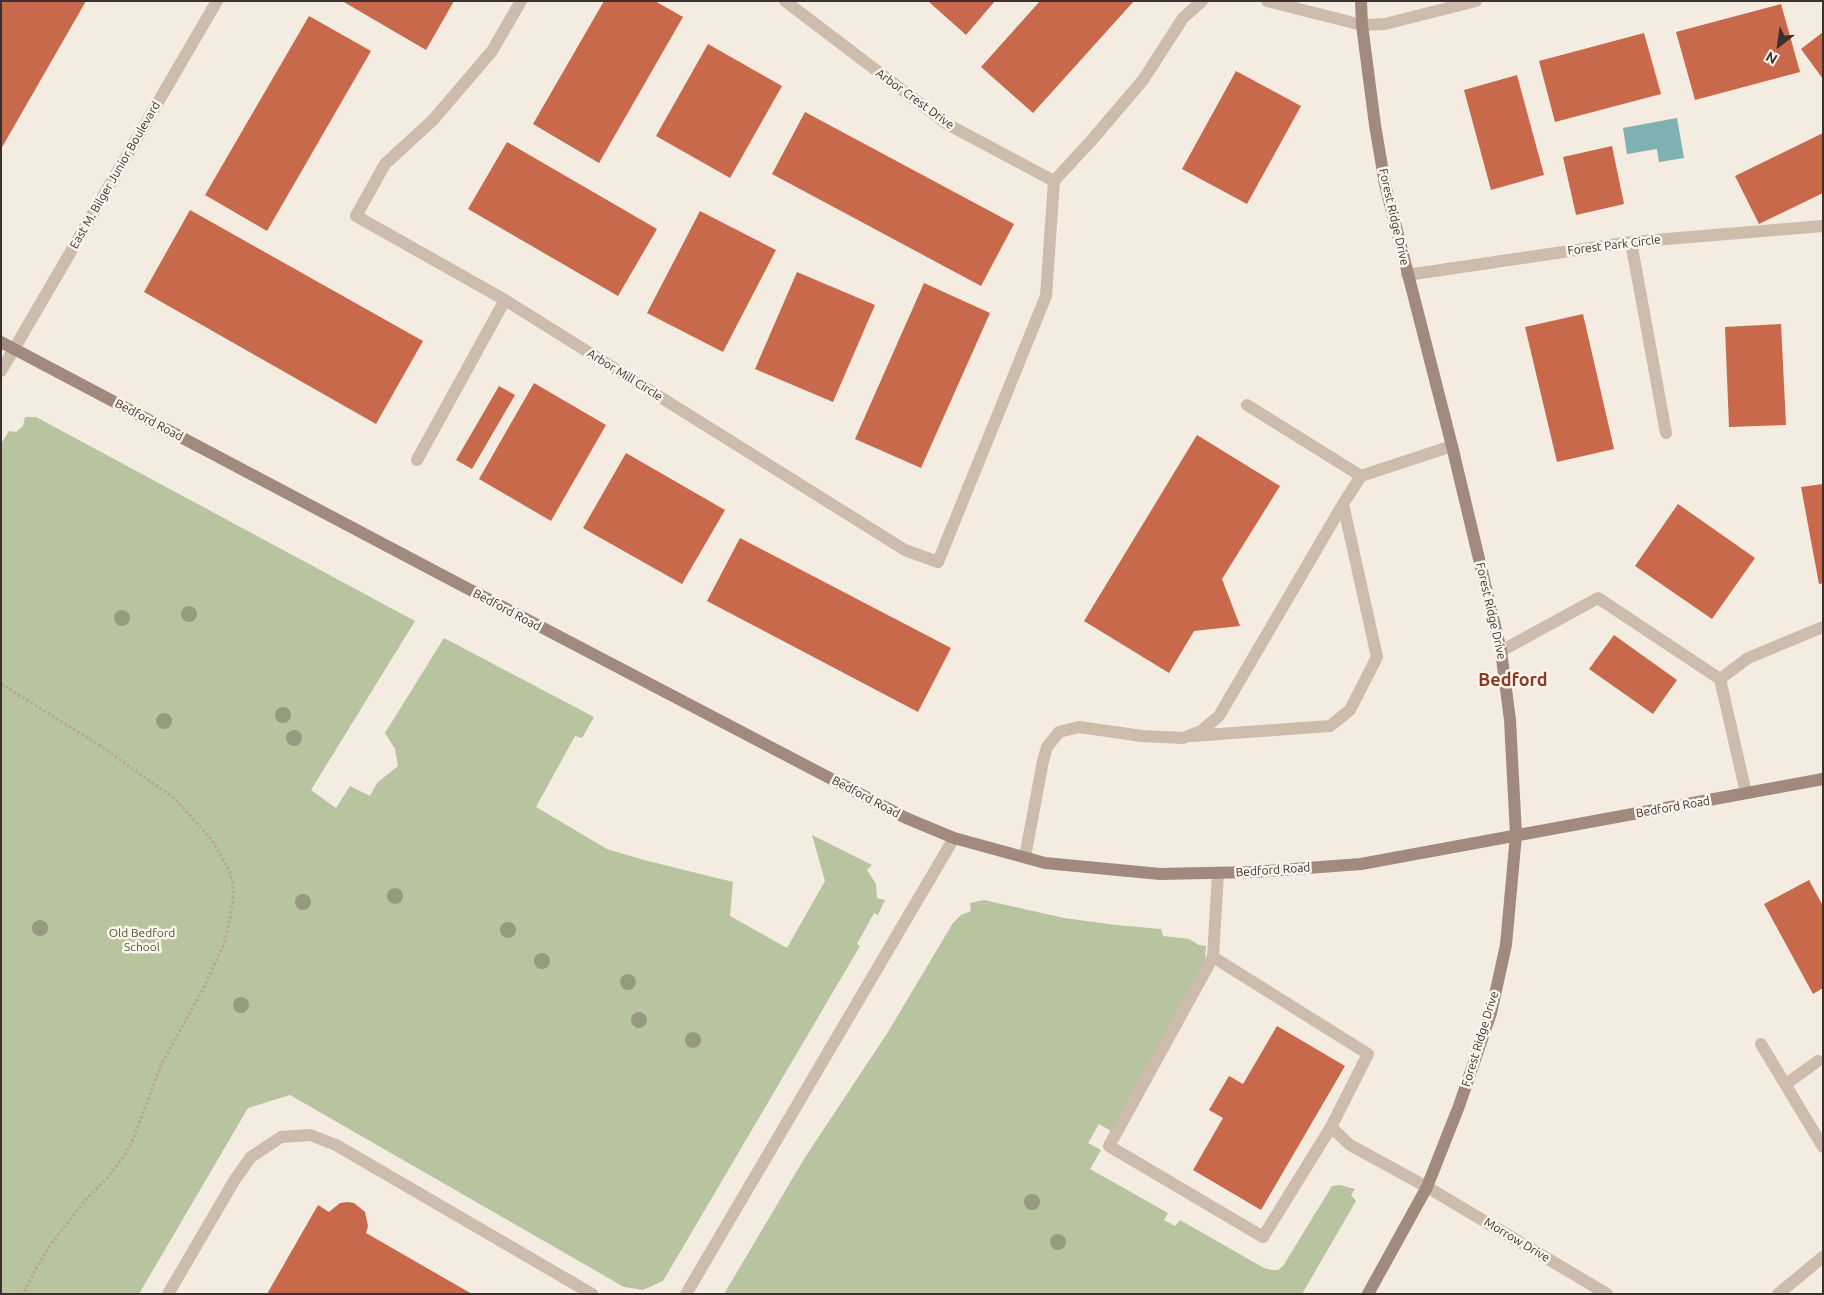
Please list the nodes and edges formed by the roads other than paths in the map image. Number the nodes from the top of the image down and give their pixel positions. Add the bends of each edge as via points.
1 (216, 1) edge
2 (521, 1) edge
3 (785, 1) edge
4 (1202, 1) edge
5 (1267, 1) edge
6 (1361, 1) edge
7 (1476, 1) edge
8 (1362, 25) junction
9 (1054, 181) junction
10 (1823, 226) edge
11 (1631, 242) junction
12 (1407, 275) junction
13 (505, 300) junction
14 (1, 342) edge
15 (14, 349) junction
16 (1, 371) edge
17 (1247, 405) dead end
18 (1666, 433) dead end
19 (1452, 446) junction
20 (417, 460) dead end
21 (1361, 476) junction
22 (1343, 504) junction
23 (1823, 627) edge
24 (1501, 651) junction
25 (1720, 680) junction
26 (1186, 737) junction
27 (1823, 779) edge
28 (1746, 793) junction
29 (1516, 835) junction
30 (954, 838) junction
31 (1025, 857) junction
32 (1218, 873) junction
33 (1213, 957) junction
34 (1761, 1044) dead end
35 (1818, 1061) dead end
36 (1786, 1084) junction
37 (1331, 1127) junction
38 (1823, 1147) edge
39 (1428, 1187) junction
40 (1823, 1257) edge
41 (168, 1294) edge
42 (592, 1294) edge
43 (686, 1294) edge
44 (1368, 1294) edge
45 (1607, 1294) edge
46 (1778, 1294) edge

1 - 15 street, East M. Bilger Junior Boulevard
2 - 13 street, Arbor Mill Circle via 492,51 433,120 385,164 356,216
3 - 9 street, Arbor Crest Drive via 948,124
4 - 9 street via 1183,18 1143,80
5 - 8 street
6 - 8 main road, Forest Ridge Drive
7 - 8 street via 1385,24
8 - 12 main road, Forest Ridge Drive via 1385,184
9 - 13 street, Arbor Mill Circle via 1046,296 938,562 905,550
10 - 11 street, Forest Park Circle
11 - 12 street, Forest Park Circle
11 - 18 street
12 - 19 main road, Forest Ridge Drive
13 - 20 street
14 - 15 main road, Bedford Road
15 - 16 street, East M. Bilger Junior Boulevard
15 - 30 main road, Bedford Road via 906,818
17 - 21 street
19 - 21 street
19 - 24 main road, Forest Ridge Drive
21 - 22 street
22 - 26 street via 1219,716 1201,731
22 - 26 street via 1377,657 1350,710 1330,726
23 - 25 street via 1748,658
24 - 25 street via 1598,598
24 - 29 main road, Forest Ridge Drive via 1510,720
25 - 28 street
26 - 31 street via 1142,736 1079,727 1059,732 1047,747 1043,761
27 - 28 main road, Bedford Road
28 - 29 main road, Bedford Road
29 - 32 main road, Bedford Road via 1361,864
29 - 39 main road, Forest Ridge Drive via 1506,945 1490,1013
30 - 31 main road, Bedford Road
30 - 43 street
31 - 32 main road, Bedford Road via 1045,863 1160,874
32 - 33 street
33 - 37 street via 1368,1054
33 - 37 street via 1109,1146 1263,1237
34 - 36 street
35 - 36 street
36 - 38 street
37 - 39 street, Morrow Drive via 1350,1145
39 - 44 main road, Forest Ridge Drive
39 - 45 street, Morrow Drive
40 - 46 street
41 - 42 street via 251,1157 281,1137 310,1136 336,1145

